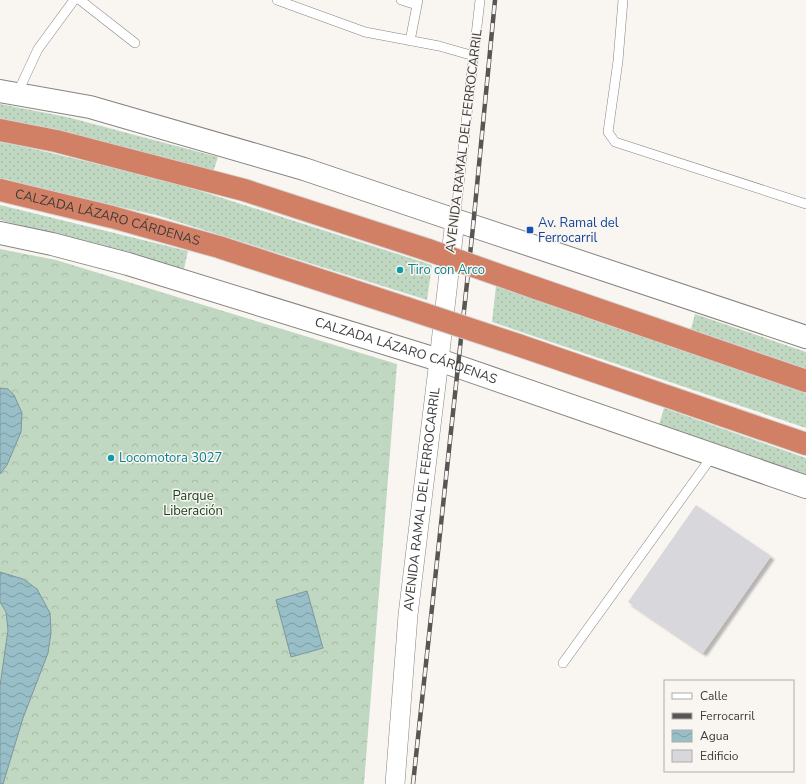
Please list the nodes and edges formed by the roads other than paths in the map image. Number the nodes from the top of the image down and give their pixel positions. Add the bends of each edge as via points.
1 (74, 0) edge
2 (80, 0) edge
3 (277, 0) edge
4 (401, 0) edge
5 (480, 0) edge
6 (623, 0) edge
7 (417, 3) edge
8 (410, 41) junction
9 (135, 43) dead end
10 (474, 56) junction
11 (9, 92) edge
12 (0, 130) edge
13 (0, 190) edge
14 (806, 204) edge
15 (455, 220) junction
16 (0, 233) edge
17 (806, 337) edge
18 (439, 360) junction
19 (806, 381) edge
20 (806, 444) edge
21 (713, 455) junction
22 (806, 487) edge
23 (563, 663) dead end
24 (395, 784) edge

1 - 11 lane
2 - 9 lane
3 - 8 lane via 365,32
4 - 7 lane
5 - 10 lane, AVENIDA RAMAL DEL FERROCARRIL
6 - 14 lane via 608,132 615,142
7 - 8 lane
8 - 10 lane
10 - 15 lane, AVENIDA RAMAL DEL FERROCARRIL
11 - 15 main road via 90,107 289,164
12 - 19 highway, bridge via 56,141 244,190 428,250
13 - 20 highway, CALZADA LÁZARO CÁRDENAS, bridge via 112,217 219,247 518,345
15 - 17 main road
15 - 18 street, AVENIDA RAMAL DEL FERROCARRIL
16 - 18 main road, CALZADA LÁZARO CÁRDENAS via 128,264
18 - 21 main road, CALZADA LÁZARO CÁRDENAS
18 - 24 street, AVENIDA RAMAL DEL FERROCARRIL via 408,615
21 - 22 main road, CALZADA LÁZARO CÁRDENAS
21 - 23 lane

